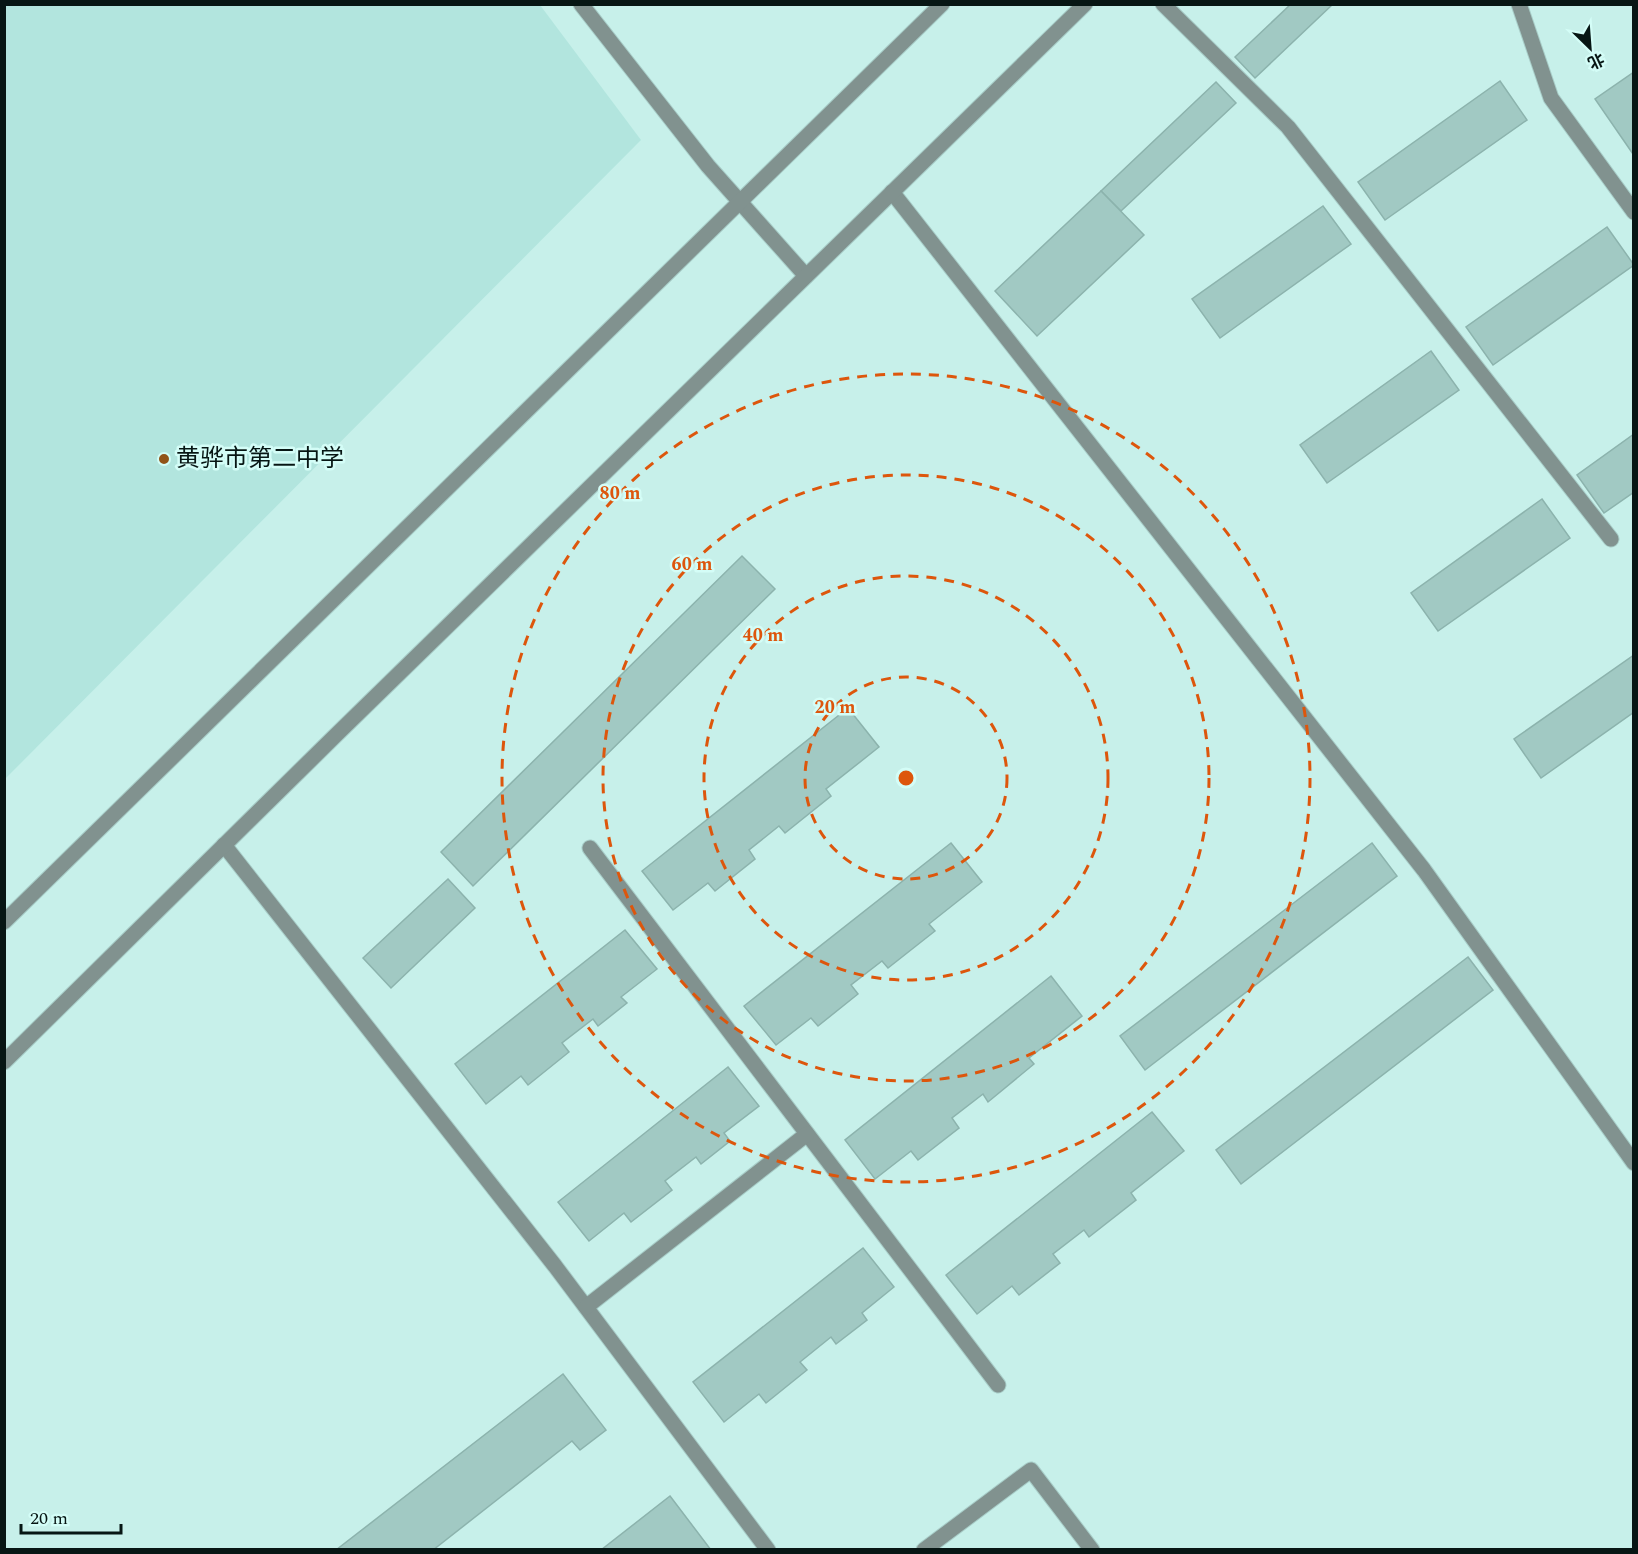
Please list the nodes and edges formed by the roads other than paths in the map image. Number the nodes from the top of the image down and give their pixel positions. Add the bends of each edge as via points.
1 (581, 4) edge
2 (942, 4) edge
3 (1162, 4) edge
4 (1519, 4) edge
5 (1077, 8) edge
6 (892, 192) junction
7 (740, 202) junction
8 (1634, 212) edge
9 (806, 276) junction
10 (1611, 539) dead end
11 (224, 845) junction
12 (590, 848) dead end
13 (4, 922) edge
14 (4, 1062) edge
15 (807, 1134) junction
16 (1634, 1163) edge
17 (586, 1307) junction
18 (998, 1385) dead end
19 (768, 1550) edge
20 (924, 1550) edge
21 (1092, 1550) edge

1 - 7 street
2 - 7 street
3 - 10 street via 1287,127
4 - 8 street via 1551,98
5 - 6 street
6 - 9 street
6 - 16 street via 1424,870
7 - 9 street
7 - 13 street
9 - 11 street
11 - 14 street
11 - 17 street
12 - 15 street
15 - 17 street
15 - 18 street
17 - 19 street
20 - 21 street via 1031,1470

